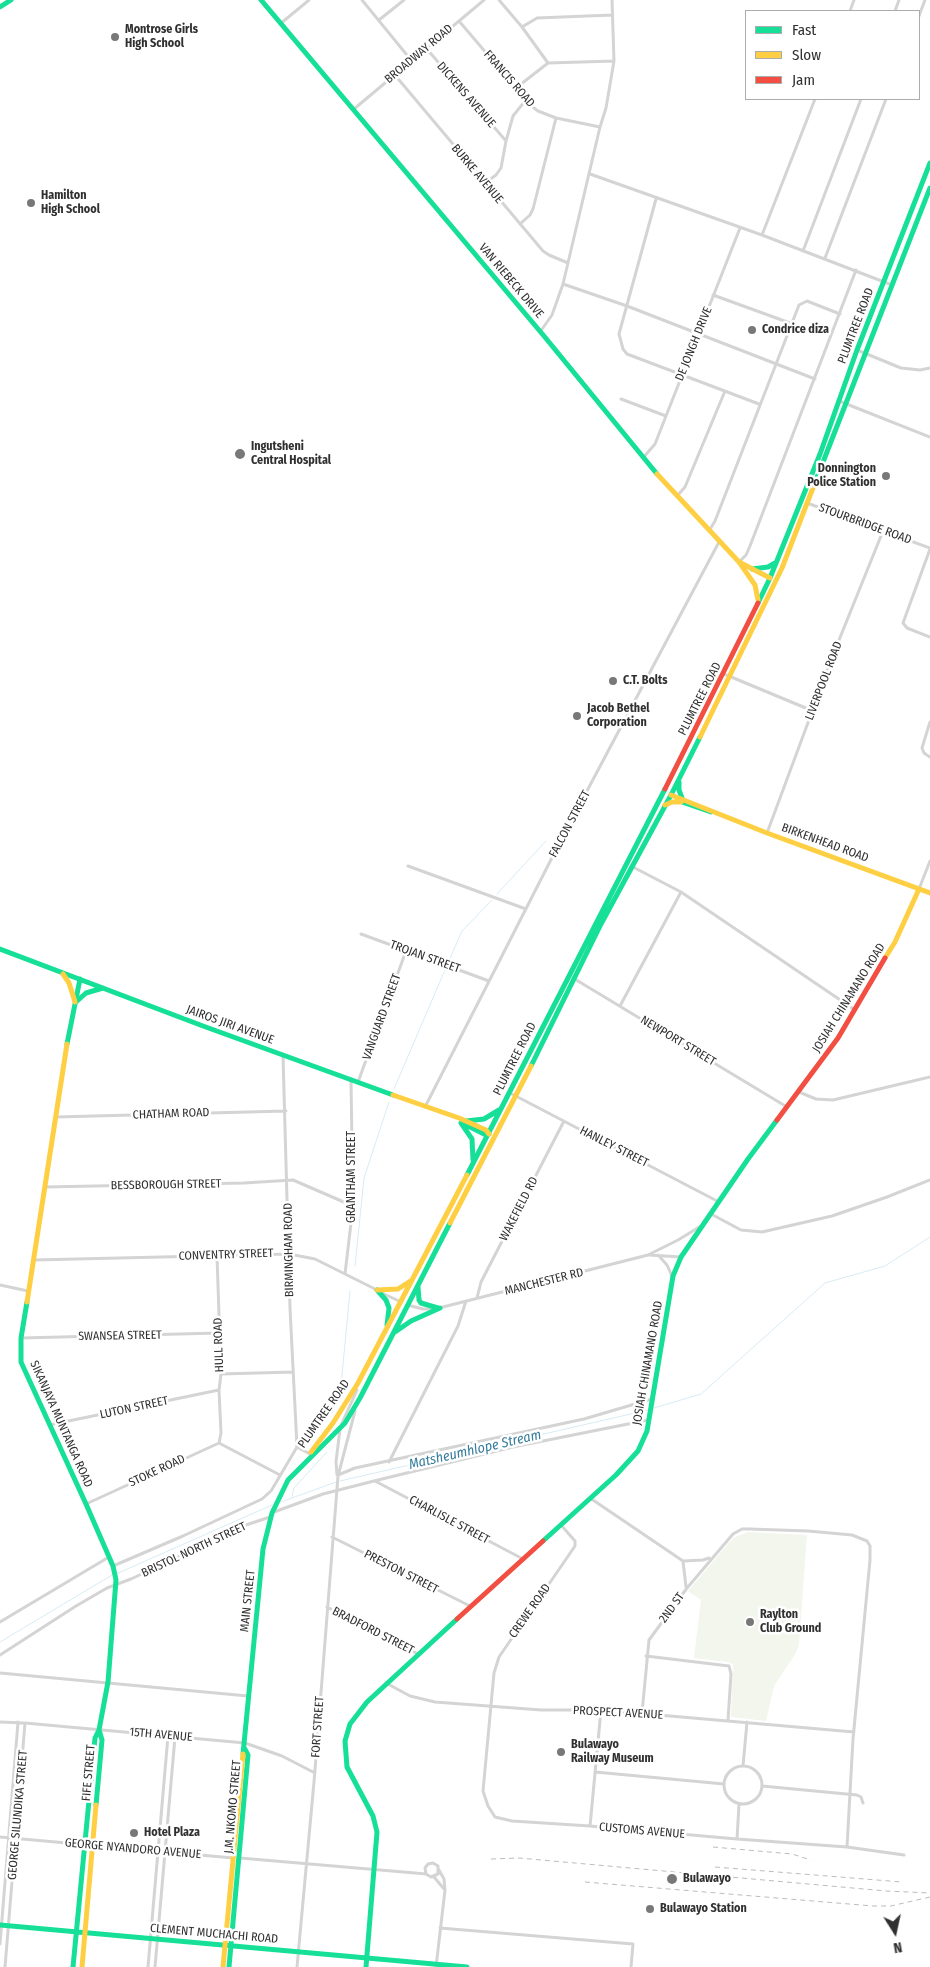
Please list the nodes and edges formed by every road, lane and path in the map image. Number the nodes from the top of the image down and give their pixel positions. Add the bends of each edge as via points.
1 (11, 0) edge
2 (261, 0) edge
3 (308, 0) edge
4 (362, 0) edge
5 (404, 0) edge
6 (484, 0) edge
7 (499, 0) edge
8 (612, 0) edge
9 (925, 0) edge
10 (0, 7) edge
11 (920, 13) edge
12 (612, 15) junction
13 (379, 20) junction
14 (459, 21) junction
15 (280, 24) junction
16 (522, 27) junction
17 (426, 48) junction
18 (411, 60) junction
19 (614, 61) junction
20 (548, 63) junction
21 (394, 74) junction
22 (516, 88) junction
23 (815, 100) edge
24 (859, 100) edge
25 (886, 100) edge
26 (525, 102) junction
27 (354, 109) junction
28 (556, 118) junction
29 (600, 127) junction
30 (506, 141) junction
31 (930, 163) edge
32 (590, 174) junction
33 (923, 182) junction
34 (485, 183) junction
35 (930, 187) edge
36 (656, 199) junction
37 (520, 224) junction
38 (740, 228) junction
39 (762, 235) junction
40 (803, 250) junction
41 (825, 258) junction
42 (568, 263) junction
43 (856, 270) junction
44 (884, 281) junction
45 (564, 284) junction
46 (892, 285) junction
47 (713, 295) junction
48 (627, 306) junction
49 (840, 314) junction
50 (790, 323) junction
51 (540, 332) junction
52 (698, 334) junction
53 (857, 350) junction
54 (865, 353) junction
55 (775, 364) junction
56 (930, 368) edge
57 (682, 374) junction
58 (815, 379) junction
59 (725, 391) junction
60 (621, 399) dead end
61 (838, 401) junction
62 (759, 404) junction
63 (846, 404) junction
64 (666, 416) junction
65 (930, 436) edge
66 (643, 458) junction
67 (677, 496) junction
68 (800, 500) junction
69 (807, 503) junction
70 (883, 531) junction
71 (708, 532) junction
72 (718, 542) junction
73 (930, 549) edge
74 (739, 562) junction
75 (775, 563) junction
76 (782, 568) junction
77 (752, 569) junction
78 (770, 578) junction
79 (772, 592) junction
80 (758, 601) junction
81 (930, 637) edge
82 (724, 674) junction
83 (730, 676) junction
84 (813, 711) junction
85 (930, 722) edge
86 (930, 757) edge
87 (679, 778) junction
88 (668, 781) junction
89 (671, 795) junction
90 (682, 800) junction
91 (656, 803) junction
92 (665, 805) junction
93 (767, 833) junction
94 (930, 861) edge
95 (626, 864) junction
96 (408, 866) dead end
97 (632, 867) junction
98 (919, 889) junction
99 (681, 892) junction
100 (930, 893) edge
101 (526, 909) junction
102 (361, 934) dead end
103 (0, 949) edge
104 (406, 951) junction
105 (61, 972) junction
106 (571, 976) junction
107 (80, 979) junction
108 (489, 981) junction
109 (105, 988) junction
110 (75, 1002) junction
111 (620, 1006) junction
112 (855, 1010) junction
113 (283, 1054) junction
114 (930, 1077) edge
115 (352, 1081) junction
116 (358, 1083) junction
117 (799, 1092) junction
118 (510, 1094) junction
119 (516, 1096) junction
120 (503, 1106) junction
121 (425, 1107) junction
122 (787, 1107) junction
123 (286, 1111) junction
124 (56, 1117) junction
125 (564, 1121) junction
126 (463, 1122) junction
127 (500, 1127) junction
128 (489, 1134) junction
129 (490, 1147) junction
130 (473, 1164) junction
131 (287, 1180) junction
132 (930, 1180) edge
133 (45, 1187) junction
134 (719, 1202) junction
135 (353, 1206) junction
136 (711, 1214) junction
137 (701, 1226) junction
138 (289, 1254) junction
139 (648, 1255) junction
140 (658, 1255) junction
141 (217, 1256) junction
142 (681, 1257) junction
143 (34, 1260) junction
144 (345, 1274) junction
145 (673, 1276) junction
146 (415, 1278) junction
147 (0, 1286) edge
148 (418, 1287) junction
149 (376, 1290) junction
150 (29, 1291) junction
151 (477, 1298) junction
152 (466, 1301) junction
153 (402, 1302) junction
154 (408, 1305) junction
155 (440, 1308) junction
156 (387, 1329) junction
157 (219, 1333) junction
158 (392, 1335) junction
159 (21, 1338) junction
160 (293, 1372) junction
161 (222, 1374) junction
162 (358, 1383) junction
163 (218, 1390) junction
164 (360, 1398) junction
165 (652, 1400) junction
166 (649, 1420) junction
167 (49, 1425) junction
168 (341, 1428) junction
169 (220, 1443) junction
170 (297, 1447) junction
171 (310, 1454) junction
172 (390, 1462) junction
173 (301, 1465) junction
174 (280, 1475) junction
175 (338, 1476) junction
176 (374, 1481) junction
177 (337, 1489) junction
178 (590, 1498) junction
179 (86, 1504) junction
180 (273, 1512) junction
181 (561, 1525) junction
182 (332, 1537) junction
183 (713, 1556) junction
184 (109, 1557) junction
185 (523, 1559) junction
186 (683, 1561) junction
187 (113, 1568) junction
188 (116, 1582) junction
189 (686, 1588) junction
190 (327, 1607) junction
191 (470, 1607) junction
192 (0, 1622) edge
193 (418, 1654) junction
194 (0, 1655) edge
195 (646, 1656) junction
196 (0, 1674) edge
197 (108, 1682) junction
198 (386, 1683) junction
199 (248, 1696) junction
200 (491, 1706) junction
201 (601, 1710) junction
202 (642, 1713) junction
203 (728, 1720) junction
204 (0, 1722) edge
205 (18, 1722) junction
206 (747, 1722) junction
207 (25, 1723) junction
208 (99, 1730) junction
209 (854, 1732) junction
210 (168, 1736) junction
211 (175, 1737) junction
212 (245, 1746) junction
213 (743, 1766) junction
214 (596, 1772) junction
215 (315, 1774) junction
216 (724, 1784) junction
217 (762, 1786) junction
218 (850, 1795) junction
219 (863, 1803) dead end
220 (739, 1804) junction
221 (590, 1826) junction
222 (0, 1837) edge
223 (8, 1838) junction
224 (16, 1839) junction
225 (737, 1839) junction
226 (85, 1845) junction
227 (92, 1845) junction
228 (847, 1847) junction
229 (158, 1851) junction
230 (165, 1852) junction
231 (904, 1855) dead end
232 (236, 1858) junction
233 (307, 1864) junction
234 (425, 1868) junction
235 (439, 1869) junction
236 (374, 1870) junction
237 (415, 1873) junction
238 (426, 1874) junction
239 (433, 1877) junction
240 (445, 1890) junction
241 (1, 1925) edge
242 (9, 1926) junction
243 (440, 1928) junction
244 (77, 1932) junction
245 (85, 1933) junction
246 (150, 1938) junction
247 (157, 1939) junction
248 (0, 1944) edge
249 (228, 1946) junction
250 (299, 1952) junction
251 (367, 1959) junction
252 (428, 1966) edge
253 (436, 1966) edge
254 (5, 1967) edge
255 (73, 1967) edge
256 (82, 1967) edge
257 (148, 1967) edge
258 (155, 1967) edge
259 (223, 1967) edge
260 (229, 1967) edge
261 (298, 1967) edge
262 (366, 1967) edge
263 (468, 1967) edge
264 (631, 1967) edge

1 - 10 main road
2 - 15 main road, VAN RIEBECK DRIVE
3 - 15 street
4 - 13 street
5 - 13 street
6 - 14 street, BROADWAY ROAD
7 - 16 street
8 - 12 street
9 - 11 street
12 - 16 street via 537,18
12 - 19 street
13 - 18 street
14 - 17 street, BROADWAY ROAD
14 - 22 street, FRANCIS ROAD
15 - 27 main road, VAN RIEBECK DRIVE
16 - 20 street
17 - 18 street, BROADWAY ROAD
17 - 30 street, DICKENS AVENUE
18 - 21 street, BROADWAY ROAD
19 - 20 street
19 - 29 street
20 - 22 street
21 - 27 street, BROADWAY ROAD
21 - 34 street, BURKE AVENUE
22 - 26 street, FRANCIS ROAD
23 - 39 street
24 - 40 street
25 - 41 street
26 - 28 street, FRANCIS ROAD via 538,112
26 - 30 street via 513,116
27 - 51 main road, VAN RIEBECK DRIVE
28 - 29 street, FRANCIS ROAD
28 - 37 street via 533,209
29 - 32 street
30 - 34 street via 501,168
31 - 33 main road, PLUMTREE ROAD
32 - 36 street
32 - 42 street
33 - 35 street
33 - 44 main road, PLUMTREE ROAD
34 - 37 street, BURKE AVENUE
35 - 46 main road, PLUMTREE ROAD
36 - 38 street
36 - 48 street
37 - 42 street, BURKE AVENUE via 543,251
38 - 39 street
38 - 47 street, DE JONGH DRIVE
39 - 40 street
40 - 41 street
41 - 43 street
42 - 45 street
43 - 44 street
43 - 49 street
44 - 46 street
44 - 53 main road, PLUMTREE ROAD
45 - 48 street
45 - 51 street via 552,315
46 - 54 main road, PLUMTREE ROAD
47 - 50 street
47 - 52 street, DE JONGH DRIVE
48 - 52 street
48 - 57 street via 619,334 627,354
49 - 50 street via 805,301 798,305
49 - 58 street
50 - 55 street
51 - 66 main road, VAN RIEBECK DRIVE
52 - 55 street
52 - 57 street, DE JONGH DRIVE
53 - 54 street
53 - 61 main road, PLUMTREE ROAD
54 - 56 street via 901,368
54 - 63 main road, PLUMTREE ROAD
55 - 58 street
55 - 62 street
57 - 59 street
57 - 64 street, DE JONGH DRIVE
58 - 74 street via 750,546
59 - 62 street
59 - 67 street via 685,487
60 - 64 street
61 - 63 street
61 - 68 main road, PLUMTREE ROAD
62 - 71 street
63 - 65 street
63 - 69 main road, PLUMTREE ROAD
64 - 66 street, DE JONGH DRIVE via 655,444
66 - 67 main road, VAN RIEBECK DRIVE
67 - 71 main road, VAN RIEBECK DRIVE
68 - 69 street, STOURBRIDGE ROAD
68 - 75 main road, PLUMTREE ROAD
69 - 70 street, STOURBRIDGE ROAD
69 - 76 main road, PLUMTREE ROAD
70 - 73 street, STOURBRIDGE ROAD
70 - 84 street, LIVERPOOL ROAD
71 - 72 main road, VAN RIEBECK DRIVE
72 - 74 main road, VAN RIEBECK DRIVE
72 - 101 street, FALCON STREET
73 - 81 street via 903,621 907,628
74 - 77 main road, VAN RIEBECK DRIVE
74 - 80 main road via 755,585
75 - 77 main road
75 - 78 main road, PLUMTREE ROAD
76 - 78 main road
76 - 79 main road, PLUMTREE ROAD
77 - 78 main road, VAN RIEBECK DRIVE
78 - 79 main road
78 - 80 main road, PLUMTREE ROAD
79 - 83 main road, PLUMTREE ROAD
80 - 82 main road, PLUMTREE ROAD
82 - 83 street
82 - 88 main road, PLUMTREE ROAD
83 - 84 street
83 - 87 main road, PLUMTREE ROAD
84 - 93 street, LIVERPOOL ROAD
85 - 86 street via 922,748
87 - 89 main road, PLUMTREE ROAD
87 - 90 main road
88 - 89 main road
88 - 91 main road, PLUMTREE ROAD
89 - 90 main road, BIRKENHEAD ROAD
89 - 91 main road
89 - 92 main road, PLUMTREE ROAD
90 - 92 main road
90 - 93 main road, BIRKENHEAD ROAD
91 - 95 main road, PLUMTREE ROAD
92 - 97 main road, PLUMTREE ROAD
93 - 98 main road, BIRKENHEAD ROAD
94 - 98 street
95 - 97 street
95 - 106 main road, PLUMTREE ROAD
96 - 101 street
97 - 99 street
97 - 106 main road, PLUMTREE ROAD
98 - 100 main road, BIRKENHEAD ROAD
98 - 112 main road, JOSIAH CHINAMANO ROAD via 895,942
99 - 111 street
99 - 112 street
101 - 108 street, FALCON STREET
102 - 104 street, TROJAN STREET
103 - 105 main road, JAIROS JIRI AVENUE
104 - 108 street, TROJAN STREET
104 - 116 street, VANGUARD STREET
105 - 107 main road, JAIROS JIRI AVENUE
105 - 110 main road via 70,983
106 - 111 street, NEWPORT STREET
106 - 118 main road, PLUMTREE ROAD
106 - 119 main road, PLUMTREE ROAD
107 - 109 main road, JAIROS JIRI AVENUE
107 - 110 main road, SIKANJAYA MUNTANGA ROAD
108 - 121 street, FALCON STREET
109 - 110 main road via 86,992
109 - 113 main road, JAIROS JIRI AVENUE
110 - 124 main road, SIKANJAYA MUNTANGA ROAD
111 - 122 street, NEWPORT STREET
112 - 117 main road, JOSIAH CHINAMANO ROAD
113 - 115 main road, JAIROS JIRI AVENUE
113 - 123 street, BIRMINGHAM ROAD
114 - 117 street via 833,1100 816,1099
115 - 116 main road, JAIROS JIRI AVENUE
115 - 135 street, GRANTHAM STREET
116 - 121 main road, JAIROS JIRI AVENUE
117 - 122 main road, JOSIAH CHINAMANO ROAD
118 - 119 street, HANLEY STREET
118 - 120 main road, PLUMTREE ROAD
119 - 125 street, HANLEY STREET
119 - 127 main road, PLUMTREE ROAD
120 - 126 main road via 484,1119
120 - 128 main road, PLUMTREE ROAD
121 - 126 main road, JAIROS JIRI AVENUE
122 - 134 main road, JOSIAH CHINAMANO ROAD
123 - 124 street, CHATHAM ROAD
123 - 131 street, BIRMINGHAM ROAD
124 - 133 main road, SIKANJAYA MUNTANGA ROAD
125 - 134 street, HANLEY STREET
125 - 151 street, WAKEFIELD RD via 481,1282
126 - 128 main road
126 - 130 main road via 472,1139
127 - 128 main road
127 - 129 main road, PLUMTREE ROAD
128 - 129 main road
128 - 130 main road, PLUMTREE ROAD
129 - 148 main road, PLUMTREE ROAD
130 - 146 main road, PLUMTREE ROAD
131 - 133 street, BESSBOROUGH STREET
131 - 135 street via 300,1182
131 - 138 street, BIRMINGHAM ROAD
132 - 136 street via 832,1216 762,1232 741,1230
133 - 143 main road, SIKANJAYA MUNTANGA ROAD
134 - 136 main road, JOSIAH CHINAMANO ROAD
135 - 144 street, GRANTHAM STREET
136 - 137 main road, JOSIAH CHINAMANO ROAD
137 - 139 street
137 - 142 main road, JOSIAH CHINAMANO ROAD
138 - 141 street, CONVENTRY STREET
138 - 144 street, CONVENTRY STREET via 304,1256
138 - 160 street, BIRMINGHAM ROAD
139 - 140 street
139 - 151 street, MANCHESTER RD
140 - 142 street
140 - 145 street
141 - 143 street, CONVENTRY STREET
141 - 157 street, HULL ROAD
142 - 145 main road, JOSIAH CHINAMANO ROAD
143 - 150 main road, SIKANJAYA MUNTANGA ROAD
144 - 149 street, CONVENTRY STREET
145 - 165 main road, JOSIAH CHINAMANO ROAD
146 - 149 main road via 398,1290
146 - 153 main road, PLUMTREE ROAD
147 - 150 street
148 - 154 main road, PLUMTREE ROAD
148 - 155 main road via 421,1303
149 - 153 street, CONVENTRY STREET
149 - 156 main road via 389,1308
150 - 159 main road, SIKANJAYA MUNTANGA ROAD
151 - 152 street, MANCHESTER RD
152 - 155 street, MANCHESTER RD
152 - 172 street via 458,1326
153 - 154 street, CONVENTRY STREET
153 - 156 main road, PLUMTREE ROAD
154 - 155 street, CONVENTRY STREET via 423,1309
154 - 158 main road, PLUMTREE ROAD
155 - 158 main road via 411,1321
156 - 162 main road, PLUMTREE ROAD
157 - 159 street, SWANSEA STREET
157 - 161 street, HULL ROAD
158 - 164 main road, PLUMTREE ROAD
159 - 167 main road, SIKANJAYA MUNTANGA ROAD via 21,1362
160 - 161 street
160 - 170 street, BIRMINGHAM ROAD
161 - 163 street, HULL ROAD
162 - 168 street
162 - 171 main road, PLUMTREE ROAD
163 - 167 street, LUTON STREET
163 - 169 street, HULL ROAD
164 - 168 main road, PLUMTREE ROAD
164 - 175 street
165 - 166 main road, JOSIAH CHINAMANO ROAD
165 - 172 street via 584,1419
166 - 176 street, BRISTOL NORTH STREET via 513,1447
166 - 178 main road, JOSIAH CHINAMANO ROAD via 638,1452
167 - 179 main road, SIKANJAYA MUNTANGA ROAD
168 - 173 main road, PLUMTREE ROAD
168 - 175 street via 336,1462
169 - 174 street
169 - 179 street, STOKE ROAD
170 - 171 street
170 - 174 street
171 - 173 main road, PLUMTREE ROAD
172 - 175 street via 355,1468
173 - 180 main road, MAIN STREET via 288,1480
174 - 187 street via 271,1491 259,1502
175 - 177 street, FORT STREET
176 - 177 street, BRISTOL NORTH STREET
176 - 185 street, CHARLISLE STREET
177 - 180 street, BRISTOL NORTH STREET
177 - 182 street, FORT STREET
178 - 181 main road, JOSIAH CHINAMANO ROAD
178 - 186 street
179 - 184 main road, SIKANJAYA MUNTANGA ROAD
180 - 188 street, BRISTOL NORTH STREET via 131,1579
180 - 199 main road, MAIN STREET via 263,1549
181 - 185 main road, JOSIAH CHINAMANO ROAD
181 - 200 street, CREWE ROAD via 575,1541 575,1546 500,1657 494,1672
182 - 190 street, FORT STREET
182 - 191 street, PRESTON STREET
183 - 186 street
183 - 189 street, 2ND ST
183 - 209 street, 2ND ST via 733,1534 750,1528 852,1535 869,1544
184 - 187 main road, SIKANJAYA MUNTANGA ROAD
184 - 192 street
185 - 191 main road, JOSIAH CHINAMANO ROAD
186 - 189 street
187 - 188 main road, SIKANJAYA MUNTANGA ROAD
188 - 194 street, BRISTOL NORTH STREET
188 - 197 main road, SIKANJAYA MUNTANGA ROAD
189 - 195 street, 2ND ST via 649,1640
190 - 193 street, BRADFORD STREET
190 - 215 street, FORT STREET
191 - 193 main road, JOSIAH CHINAMANO ROAD
193 - 198 main road, JOSIAH CHINAMANO ROAD
195 - 202 street, 2ND ST
195 - 203 street via 729,1666
196 - 197 street
197 - 199 street
197 - 208 main road, SIKANJAYA MUNTANGA ROAD
198 - 200 street, PROSPECT AVENUE via 420,1700
198 - 236 main road, JOSIAH CHINAMANO ROAD via 352,1719 345,1741 350,1775 376,1824
199 - 212 main road, MAIN STREET
200 - 201 street, PROSPECT AVENUE
200 - 221 street, CUSTOMS AVENUE via 483,1790 495,1817
201 - 202 street, PROSPECT AVENUE
201 - 214 street
202 - 203 street, PROSPECT AVENUE
203 - 206 street, PROSPECT AVENUE
204 - 205 street, 15TH AVENUE
205 - 207 street, 15TH AVENUE
205 - 223 street, GEORGE SILUNDIKA STREET
206 - 209 street, PROSPECT AVENUE
206 - 213 street
207 - 208 street, 15TH AVENUE
207 - 224 street, GEORGE SILUNDIKA STREET
208 - 210 street, 15TH AVENUE
208 - 226 main road, FIFE STREET via 95,1738
208 - 227 main road, FIFE STREET via 102,1740
209 - 218 street
210 - 211 street, 15TH AVENUE
210 - 229 street
211 - 212 street, 15TH AVENUE
211 - 230 street
212 - 215 street, 15TH AVENUE via 282,1756
212 - 232 main road, J.M. NKOMO STREET
213 - 216 street via 730,1771
213 - 217 street via 760,1774
214 - 216 street
214 - 221 street
215 - 233 street, FORT STREET
216 - 220 street via 726,1794
217 - 218 street
217 - 220 street via 757,1798
218 - 219 street via 862,1797
218 - 228 street
220 - 225 street
221 - 225 street, CUSTOMS AVENUE
222 - 223 street, GEORGE NYANDORO AVENUE
223 - 224 street, GEORGE NYANDORO AVENUE
223 - 241 street, GEORGE SILUNDIKA STREET
224 - 226 street, GEORGE NYANDORO AVENUE
224 - 242 street, GEORGE SILUNDIKA STREET
225 - 228 street, CUSTOMS AVENUE
226 - 227 street, GEORGE NYANDORO AVENUE
226 - 244 main road, FIFE STREET
227 - 229 street, GEORGE NYANDORO AVENUE
227 - 245 main road, FIFE STREET
228 - 231 street, CUSTOMS AVENUE
229 - 230 street, GEORGE NYANDORO AVENUE
229 - 246 street
230 - 232 street, GEORGE NYANDORO AVENUE
230 - 247 street
232 - 233 street, GEORGE NYANDORO AVENUE
232 - 249 main road, J.M. NKOMO STREET
233 - 236 street, GEORGE NYANDORO AVENUE
233 - 250 street, FORT STREET
234 - 235 street via 433,1863
234 - 237 street
234 - 238 street
235 - 239 street
235 - 240 street
236 - 237 street, GEORGE NYANDORO AVENUE
236 - 251 main road, JOSIAH CHINAMANO ROAD
237 - 238 street, GEORGE NYANDORO AVENUE
238 - 239 street
239 - 240 street
240 - 243 street
241 - 242 main road, CLEMENT MUCHACHI ROAD
241 - 248 street, GEORGE SILUNDIKA STREET
242 - 244 main road, CLEMENT MUCHACHI ROAD
242 - 254 street, GEORGE SILUNDIKA STREET
243 - 253 street
243 - 264 street via 633,1944
244 - 245 main road, CLEMENT MUCHACHI ROAD
244 - 255 main road, FIFE STREET
245 - 246 main road, CLEMENT MUCHACHI ROAD
245 - 256 main road, FIFE STREET
246 - 247 main road, CLEMENT MUCHACHI ROAD
246 - 257 street
247 - 249 main road, CLEMENT MUCHACHI ROAD
247 - 258 street
249 - 250 main road, CLEMENT MUCHACHI ROAD
249 - 259 main road, J.M. NKOMO STREET
249 - 260 main road, J.M. NKOMO STREET
250 - 251 main road, CLEMENT MUCHACHI ROAD
250 - 261 street, FORT STREET
251 - 252 main road, CLEMENT MUCHACHI ROAD
251 - 262 main road, JOSIAH CHINAMANO ROAD
252 - 253 main road, CLEMENT MUCHACHI ROAD
253 - 263 main road, CLEMENT MUCHACHI ROAD

